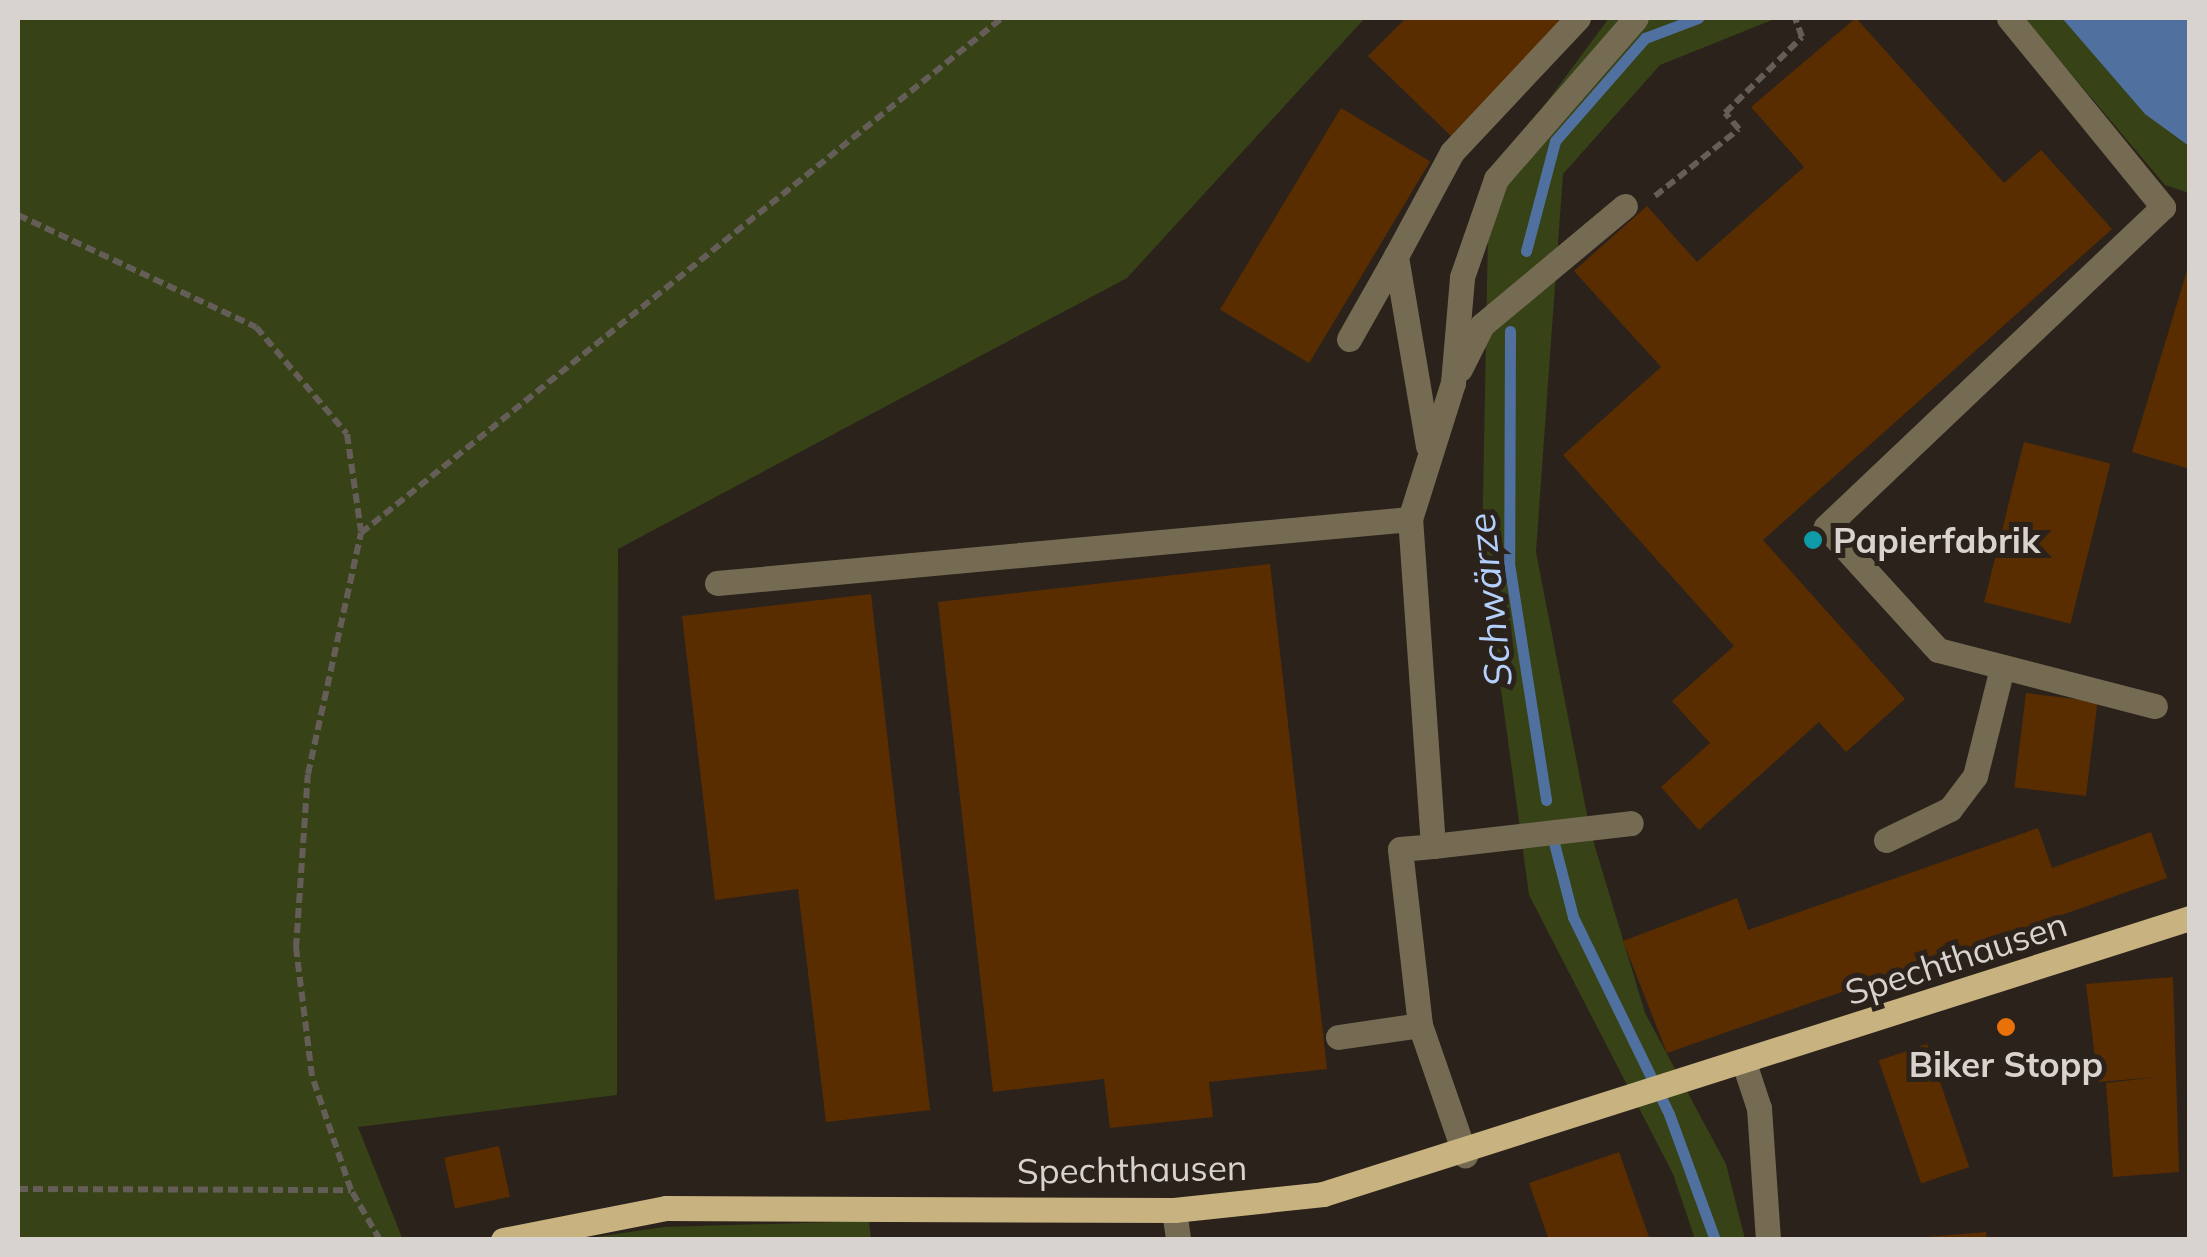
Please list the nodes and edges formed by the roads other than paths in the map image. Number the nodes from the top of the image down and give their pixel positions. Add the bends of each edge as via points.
1 (1578, 18) edge
2 (1636, 18) edge
3 (2009, 18) edge
4 (1625, 206) road end
5 (1396, 256) junction
6 (1348, 339) dead end
7 (1453, 382) junction
8 (1428, 446) junction
9 (1410, 518) junction
10 (718, 582) dead end
11 (2002, 672) junction
12 (2155, 706) dead end
13 (1630, 824) dead end
14 (1886, 840) dead end
15 (1434, 846) junction
16 (2190, 918) edge
17 (1420, 1025) junction
18 (1338, 1037) dead end
19 (1744, 1063) junction
20 (1465, 1155) junction
21 (1174, 1210) junction
22 (504, 1240) edge
23 (1178, 1240) edge
24 (1768, 1240) edge

1 - 5 street via 1452,152
2 - 7 street via 1496,179 1462,277
3 - 11 street via 2163,208 1826,527 1938,650
4 - 7 street via 1482,324
5 - 6 street
5 - 8 street
7 - 8 street
8 - 9 street
9 - 10 street
9 - 15 street
11 - 12 street
11 - 14 street via 1975,776 1950,810
13 - 15 street
15 - 17 street via 1400,849
16 - 19 main road, Spechthausen
17 - 18 street
17 - 20 street
19 - 20 main road, Spechthausen
19 - 24 street via 1760,1108
20 - 21 main road, Spechthausen via 1323,1194
21 - 22 main road, Spechthausen via 666,1208
21 - 23 street

